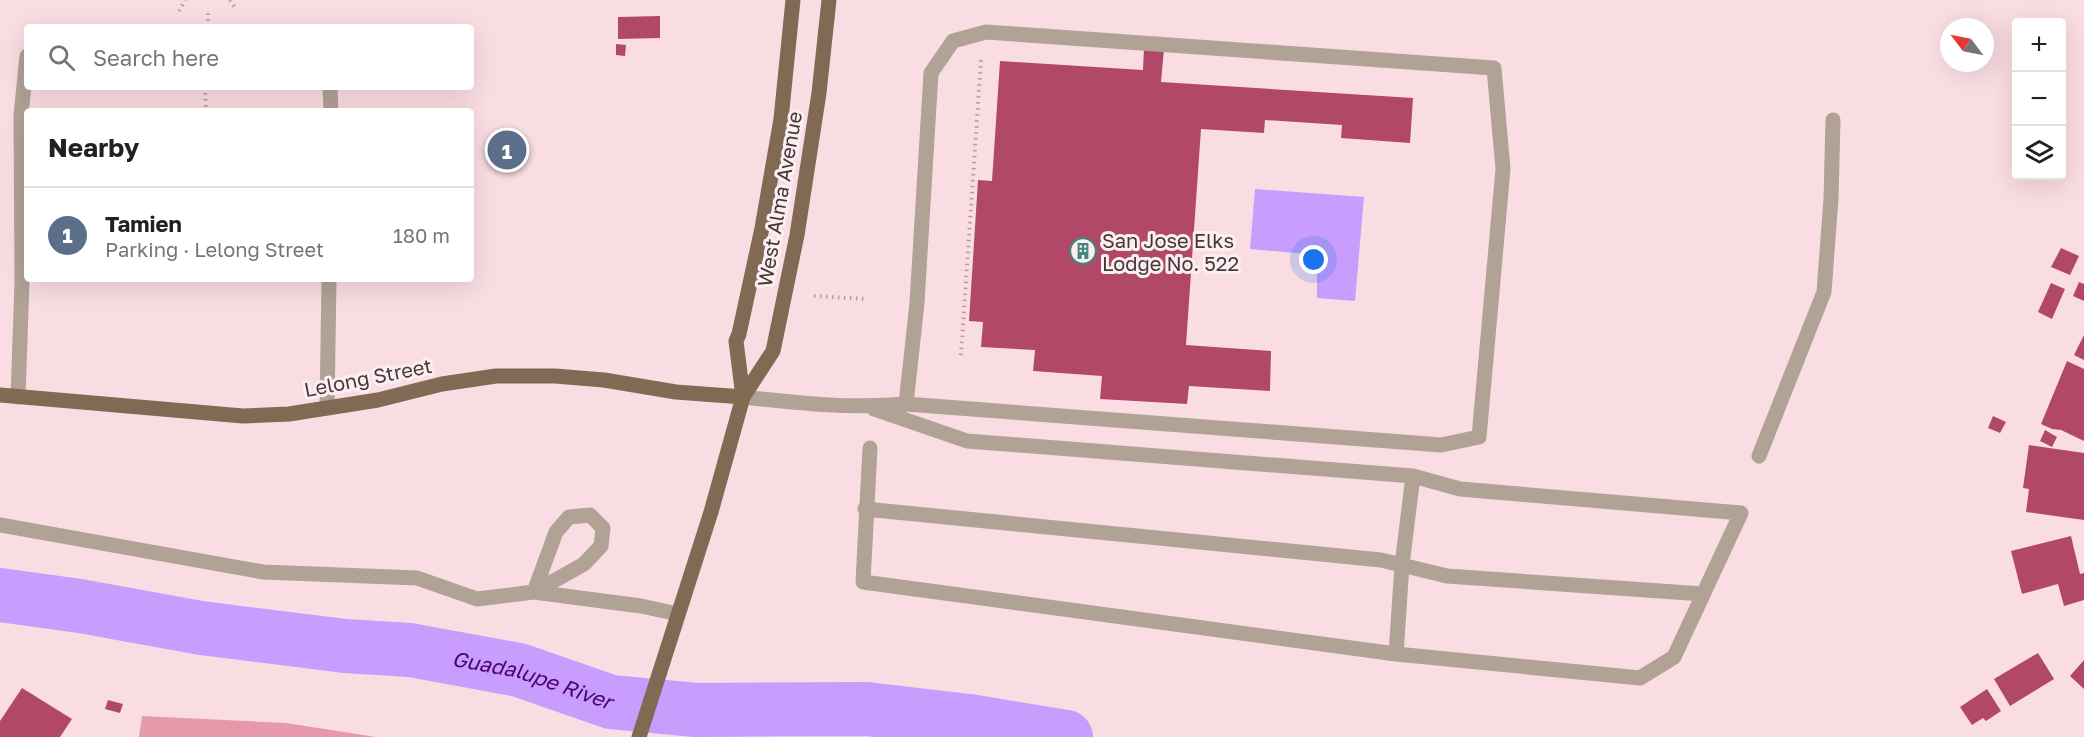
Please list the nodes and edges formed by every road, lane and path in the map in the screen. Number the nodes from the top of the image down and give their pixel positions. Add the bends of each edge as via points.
1 (185, 0) edge
2 (230, 0) edge
3 (793, 0) edge
4 (829, 0) edge
5 (208, 10) dead end
6 (236, 10) dead end
7 (178, 11) dead end
8 (208, 24) edge
9 (981, 60) dead end
10 (25, 90) edge
11 (205, 90) edge
12 (330, 90) edge
13 (24, 108) edge
14 (206, 108) edge
15 (331, 108) edge
16 (24, 115) edge
17 (1833, 120) dead end
18 (329, 282) edge
19 (814, 296) dead end
20 (866, 300) dead end
21 (961, 355) dead end
22 (0, 395) edge
23 (743, 396) junction
24 (18, 397) junction
25 (906, 404) junction
26 (870, 407) junction
27 (327, 408) junction
28 (870, 448) dead end
29 (1759, 456) dead end
30 (1413, 476) junction
31 (865, 509) junction
32 (0, 525) edge
33 (1402, 565) junction
34 (534, 592) junction
35 (1703, 594) junction
36 (676, 621) junction
37 (1396, 654) junction
38 (639, 737) edge

1 - 7 path
2 - 6 path
3 - 23 main road, West Alma Avenue via 770,185 736,341
4 - 23 main road, West Alma Avenue via 797,235 773,351
5 - 8 path
9 - 21 path
10 - 13 lane
11 - 14 path
12 - 15 lane
16 - 24 lane
17 - 29 lane via 1824,292
18 - 27 lane
19 - 20 path
22 - 24 main road, Lelong Street
23 - 26 lane
23 - 27 main road, Lelong Street via 676,392 555,376 496,376
23 - 36 main road, West Alma Avenue
24 - 27 main road, Lelong Street via 243,416
25 - 25 lane via 1441,445 1479,437 1503,178 1494,68 986,32 953,42 931,73 917,303
25 - 26 lane
26 - 30 lane via 967,441
28 - 31 lane
30 - 33 lane
30 - 35 lane via 1460,489 1741,513
31 - 33 lane
31 - 37 lane via 863,582
32 - 34 lane via 262,572 417,578 477,598
33 - 35 lane via 1447,576
33 - 37 lane
34 - 34 lane via 556,532 569,517 590,515 603,528 601,546 584,564
34 - 36 lane via 631,604
35 - 37 lane via 1674,657 1640,678
36 - 38 main road, West Alma Avenue

